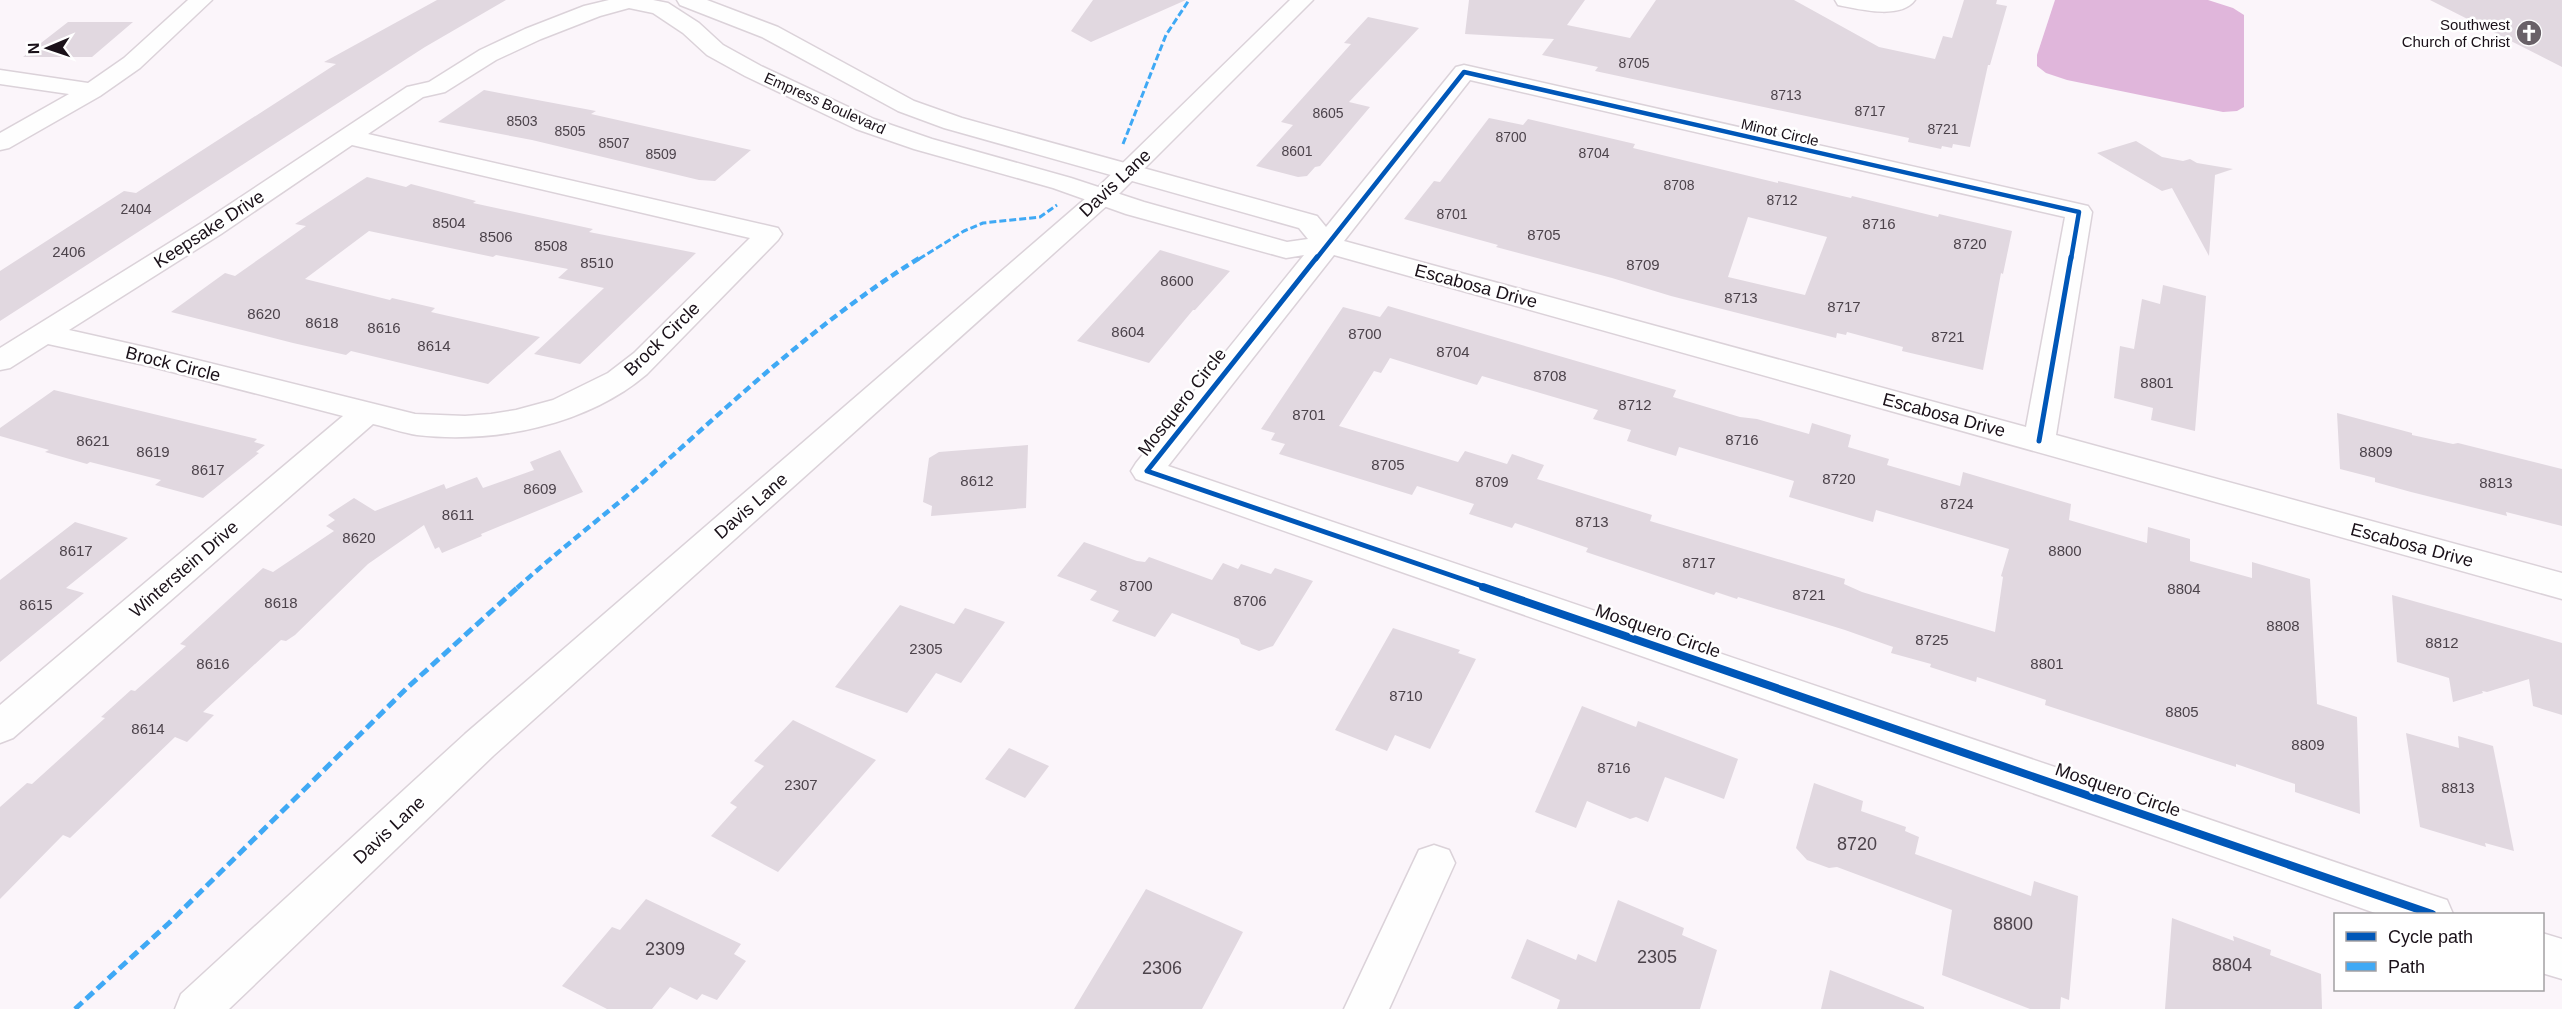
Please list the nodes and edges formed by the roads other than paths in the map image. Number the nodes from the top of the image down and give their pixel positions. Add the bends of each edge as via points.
1 (201, 0) edge
2 (576, 0) edge
3 (688, 0) edge
4 (1302, 0) edge
5 (1846, 0) edge
6 (1904, 0) edge
7 (627, 1) edge
8 (0, 77) edge
9 (93, 91) junction
10 (415, 92) junction
11 (348, 137) junction
12 (0, 142) edge
13 (1127, 173) junction
14 (1101, 197) junction
15 (1326, 244) junction
16 (44, 334) junction
17 (0, 361) edge
18 (367, 412) junction
19 (2039, 441) junction
20 (2562, 586) edge
21 (0, 727) edge
22 (1434, 863) dead end
23 (2426, 913) edge
24 (2544, 953) edge
25 (2562, 959) edge
26 (197, 1009) edge
27 (1366, 1009) edge

1 - 9 street via 145,52
2 - 10 street, Keepsake Drive via 464,50 420,78
3 - 13 street, Empress Boulevard via 770,32 906,106
4 - 13 street, Davis Lane
5 - 6 street via 1872,6
7 - 10 street, Keepsake Drive via 523,38 437,87
7 - 14 street, Empress Boulevard via 667,13 715,50 865,124
8 - 9 street
9 - 12 street
10 - 11 street, Keepsake Drive
11 - 16 street, Keepsake Drive
11 - 18 street, Brock Circle via 769,234 641,362 612,386 577,402 534,417 475,427 443,428
13 - 14 street, Davis Lane
13 - 15 street via 1308,222
14 - 15 street, Escabosa Drive via 1286,250
14 - 26 street, Davis Lane via 488,738
15 - 19 street, Escabosa Drive
15 - 19 street, Minot Circle via 1464,72 2079,212
15 - 23 street, Mosquero Circle via 1147,471
16 - 17 street, Keepsake Drive
16 - 18 street, Brock Circle
18 - 21 street, Winterstein Drive
19 - 20 street, Escabosa Drive
22 - 27 street
24 - 25 street

